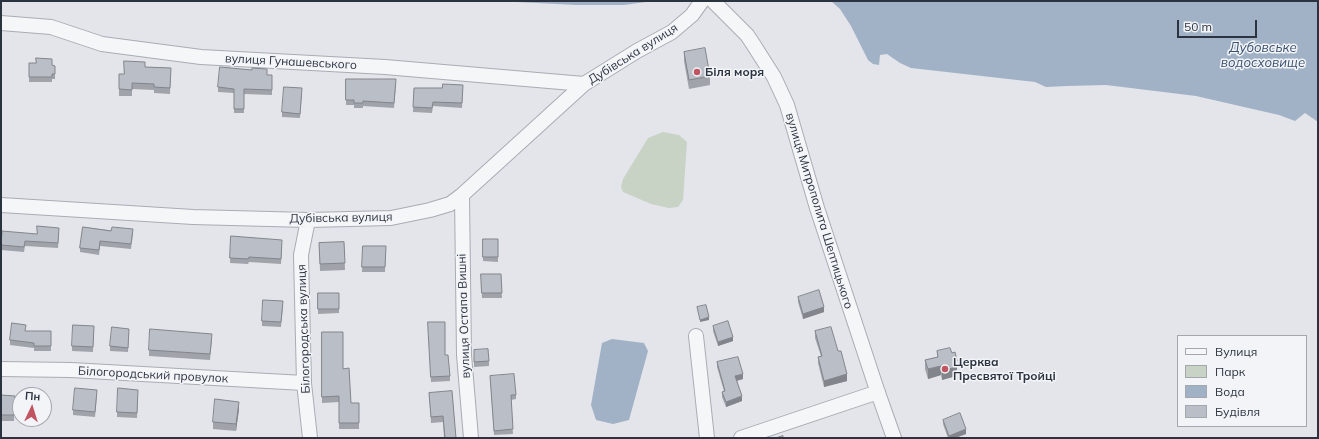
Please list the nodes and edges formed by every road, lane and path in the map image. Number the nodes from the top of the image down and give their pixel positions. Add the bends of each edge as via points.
1 (702, 1) edge
2 (713, 1) edge
3 (1, 23) edge
4 (584, 84) junction
5 (462, 195) junction
6 (1, 205) edge
7 (308, 220) junction
8 (696, 336) dead end
9 (1, 369) edge
10 (304, 383) junction
11 (878, 392) junction
12 (310, 438) edge
13 (471, 438) edge
14 (707, 438) edge
15 (741, 438) edge
16 (894, 438) edge

1 - 4 street, Дубівська вулиця via 692,15 672,32
2 - 11 street, вулиця Митрополита Шептицького via 754,44 774,77 786,105
3 - 4 street, вулиця Гунашевського via 51,27 102,44 201,58 385,67
4 - 5 street, Дубівська вулиця
5 - 7 street, Дубівська вулиця via 450,204 391,218
5 - 13 street, вулиця Остапа Вишні via 464,355
6 - 7 street, Дубівська вулиця via 193,217
7 - 10 street, Білогородська вулиця via 301,255
8 - 14 street
9 - 10 street, Білогородський провулок via 71,370
10 - 12 street, Білогородська вулиця
11 - 15 street
11 - 16 street, вулиця Митрополита Шептицького

